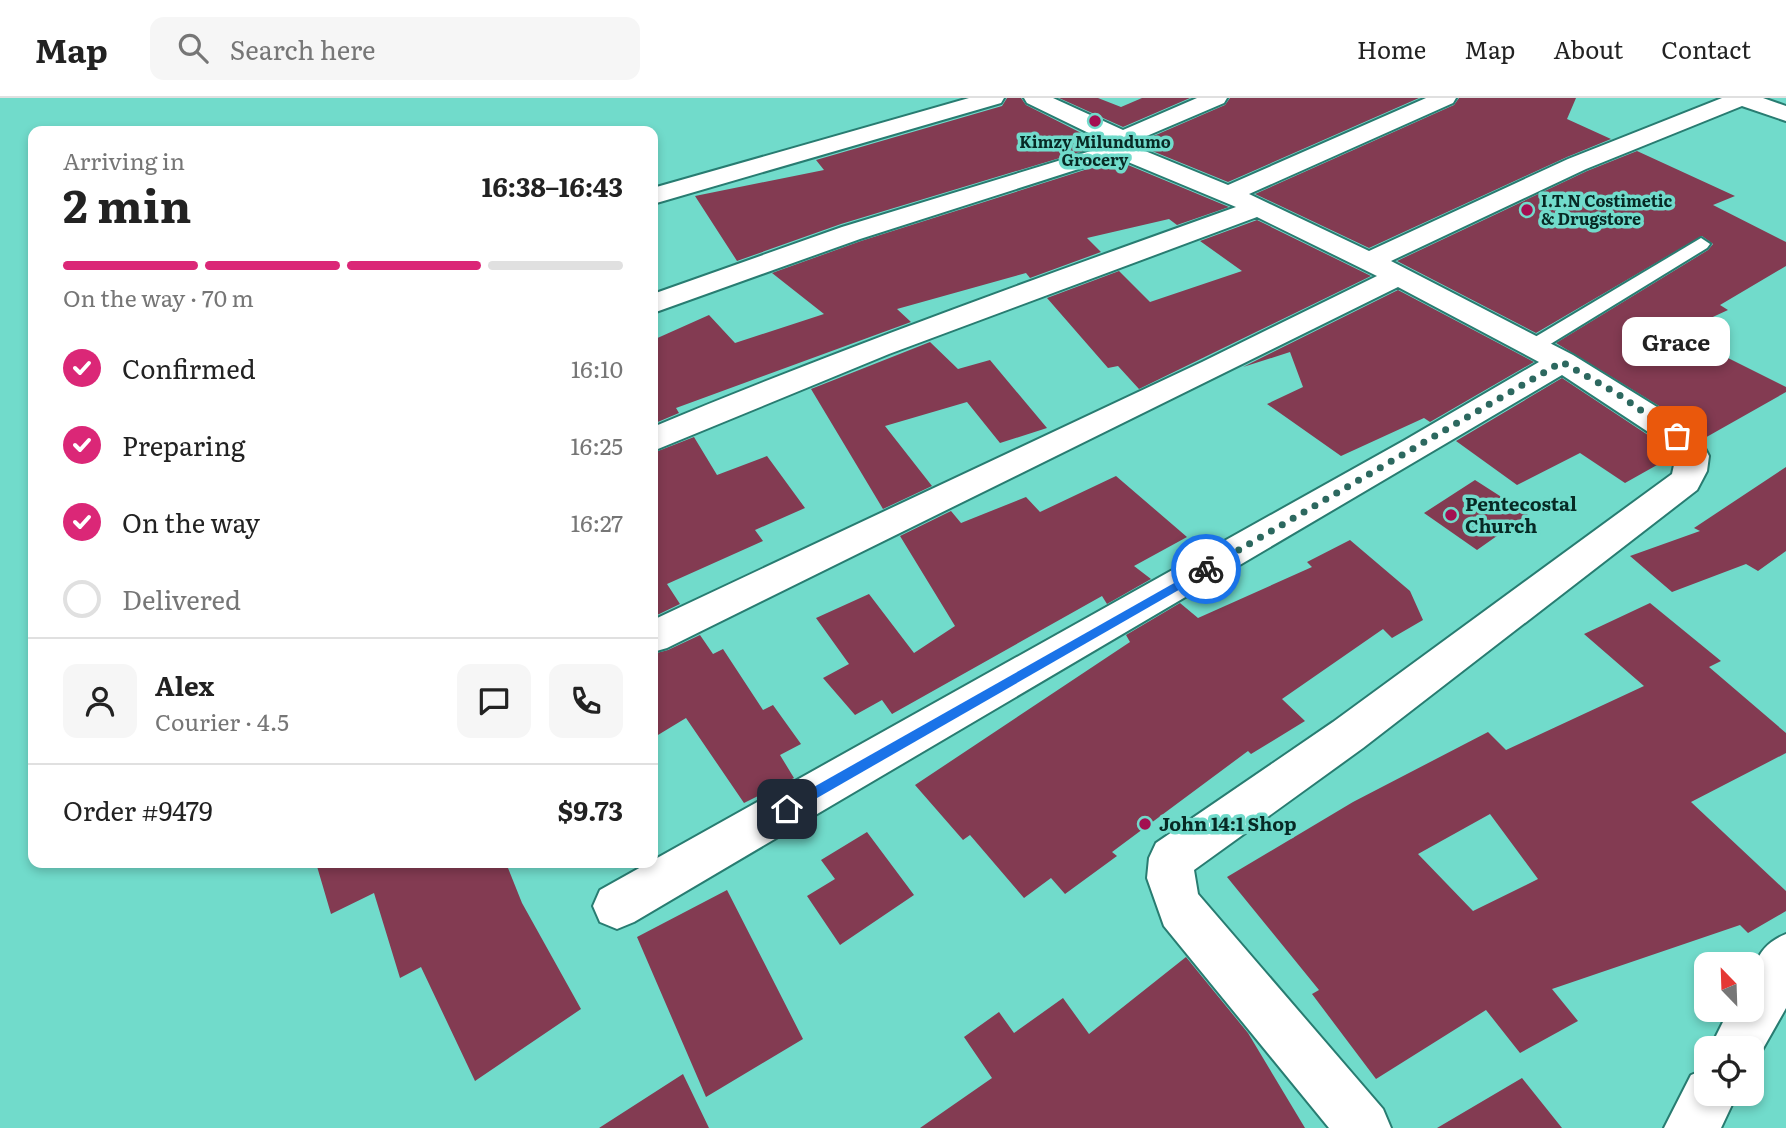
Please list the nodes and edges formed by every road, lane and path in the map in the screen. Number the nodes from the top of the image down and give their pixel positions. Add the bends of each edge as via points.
1 (993, 98) edge
2 (1035, 98) edge
3 (1216, 98) edge
4 (1446, 98) edge
5 (1742, 98) edge
6 (1786, 114) edge
7 (1114, 143) junction
8 (658, 195) edge
9 (1242, 201) junction
10 (1701, 244) dead end
11 (1384, 268) junction
12 (658, 302) edge
13 (1547, 354) junction
14 (658, 438) edge
15 (658, 635) edge
16 (617, 906) dead end
17 (1786, 959) edge
18 (1743, 1036) edge
19 (1703, 1106) edge
20 (1364, 1128) edge
21 (1691, 1128) edge

1 - 8 street
2 - 7 street
3 - 7 street
4 - 9 street
5 - 6 street
5 - 11 street via 1577,164
7 - 9 street
7 - 12 street
9 - 11 street
9 - 14 street
10 - 13 lane
11 - 13 street
11 - 15 street via 1284,334
13 - 16 street via 1418,448
13 - 20 street via 1618,394 1677,436 1691,451 1693,466 1685,482 1348,735 1172,858 1168,872 1181,910
17 - 18 street
19 - 21 street

